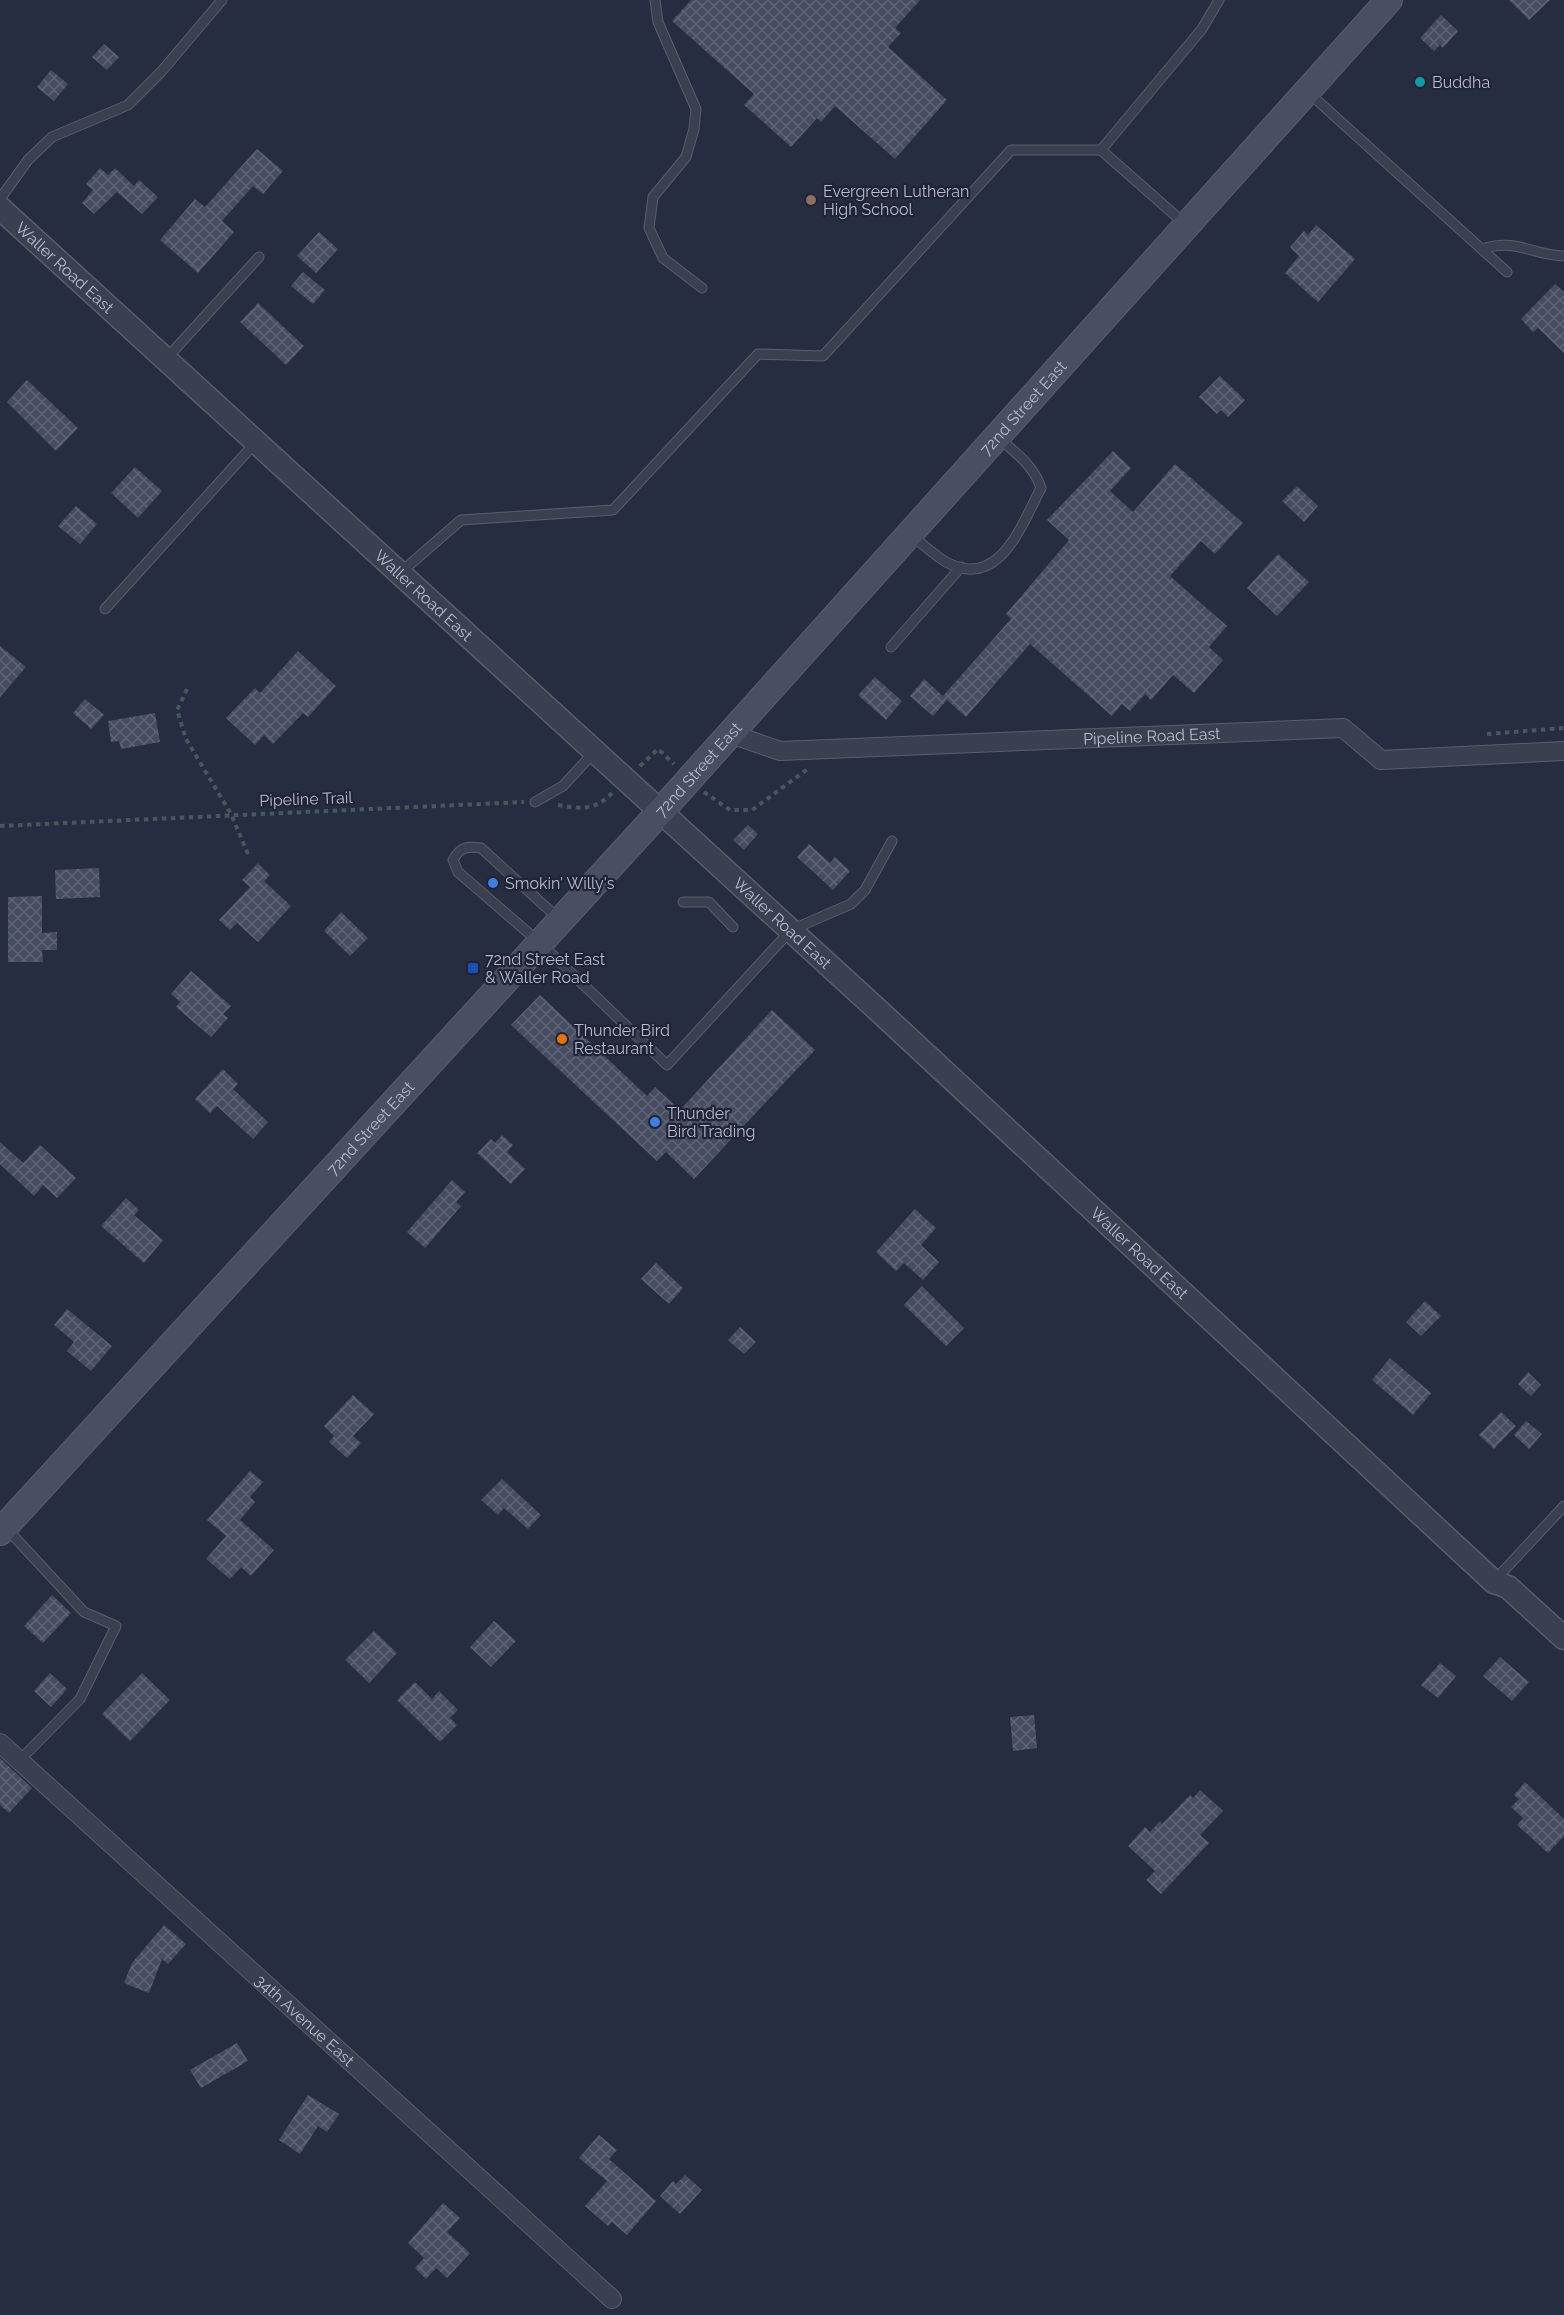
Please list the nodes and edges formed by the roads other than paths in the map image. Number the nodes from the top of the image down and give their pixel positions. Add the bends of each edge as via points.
1 (222, 0) edge
2 (655, 0) edge
3 (1219, 0) edge
4 (1389, 0) edge
5 (1307, 92) junction
6 (1101, 150) junction
7 (0, 199) edge
8 (0, 208) edge
9 (1187, 226) junction
10 (1482, 249) junction
11 (1564, 256) edge
12 (259, 257) dead end
13 (1507, 272) dead end
14 (702, 288) dead end
15 (166, 359) junction
16 (997, 436) junction
17 (256, 442) junction
18 (909, 534) junction
19 (961, 567) junction
20 (400, 573) junction
21 (105, 609) dead end
22 (891, 647) dead end
23 (731, 734) junction
24 (595, 751) junction
25 (1564, 751) edge
26 (536, 802) road end
27 (660, 812) junction
28 (892, 841) dead end
29 (683, 902) dead end
30 (561, 920) junction
31 (733, 927) dead end
32 (791, 930) junction
33 (540, 943) junction
34 (1564, 1506) edge
35 (2, 1529) edge
36 (1494, 1582) junction
37 (1564, 1638) edge
38 (0, 1743) edge
39 (20, 1760) junction
40 (612, 2299) dead end

1 - 7 lane via 128,105 52,137 28,160
2 - 14 lane via 658,22 696,109 686,157 653,197 649,228 663,258
3 - 6 lane via 1202,29
4 - 5 main road, 72nd Street East
5 - 9 main road, 72nd Street East
5 - 10 lane
6 - 9 lane
6 - 20 lane via 1011,150 824,356 759,354 613,510 461,520
8 - 15 street, Waller Road East
9 - 16 main road, 72nd Street East
10 - 11 lane via 1512,244
10 - 13 lane
12 - 15 lane
15 - 17 street, Waller Road East
16 - 18 main road, 72nd Street East
16 - 19 lane via 1028,463 1041,488 1012,543 988,567
17 - 20 street, Waller Road East
17 - 21 lane
18 - 19 lane via 946,562
18 - 23 main road, 72nd Street East
19 - 22 lane
20 - 24 street, Waller Road East
23 - 25 street, Pipeline Road East via 780,751 1343,728 1381,760
23 - 27 main road, 72nd Street East
24 - 26 lane via 563,786
24 - 27 street, Waller Road East
27 - 30 main road, 72nd Street East
27 - 32 street, Waller Road East
28 - 32 lane via 865,890 851,904
29 - 31 lane via 709,902
30 - 33 main road, 72nd Street East
30 - 33 lane via 481,848 467,846 457,851 453,860 458,872
32 - 33 lane via 668,1065
32 - 36 street, Waller Road East
33 - 35 main road, 72nd Street East
34 - 36 lane
35 - 39 lane via 84,1612 116,1626 80,1699
36 - 37 street, Waller Road East via 1508,1587
38 - 39 street, 34th Avenue East
39 - 40 street, 34th Avenue East

